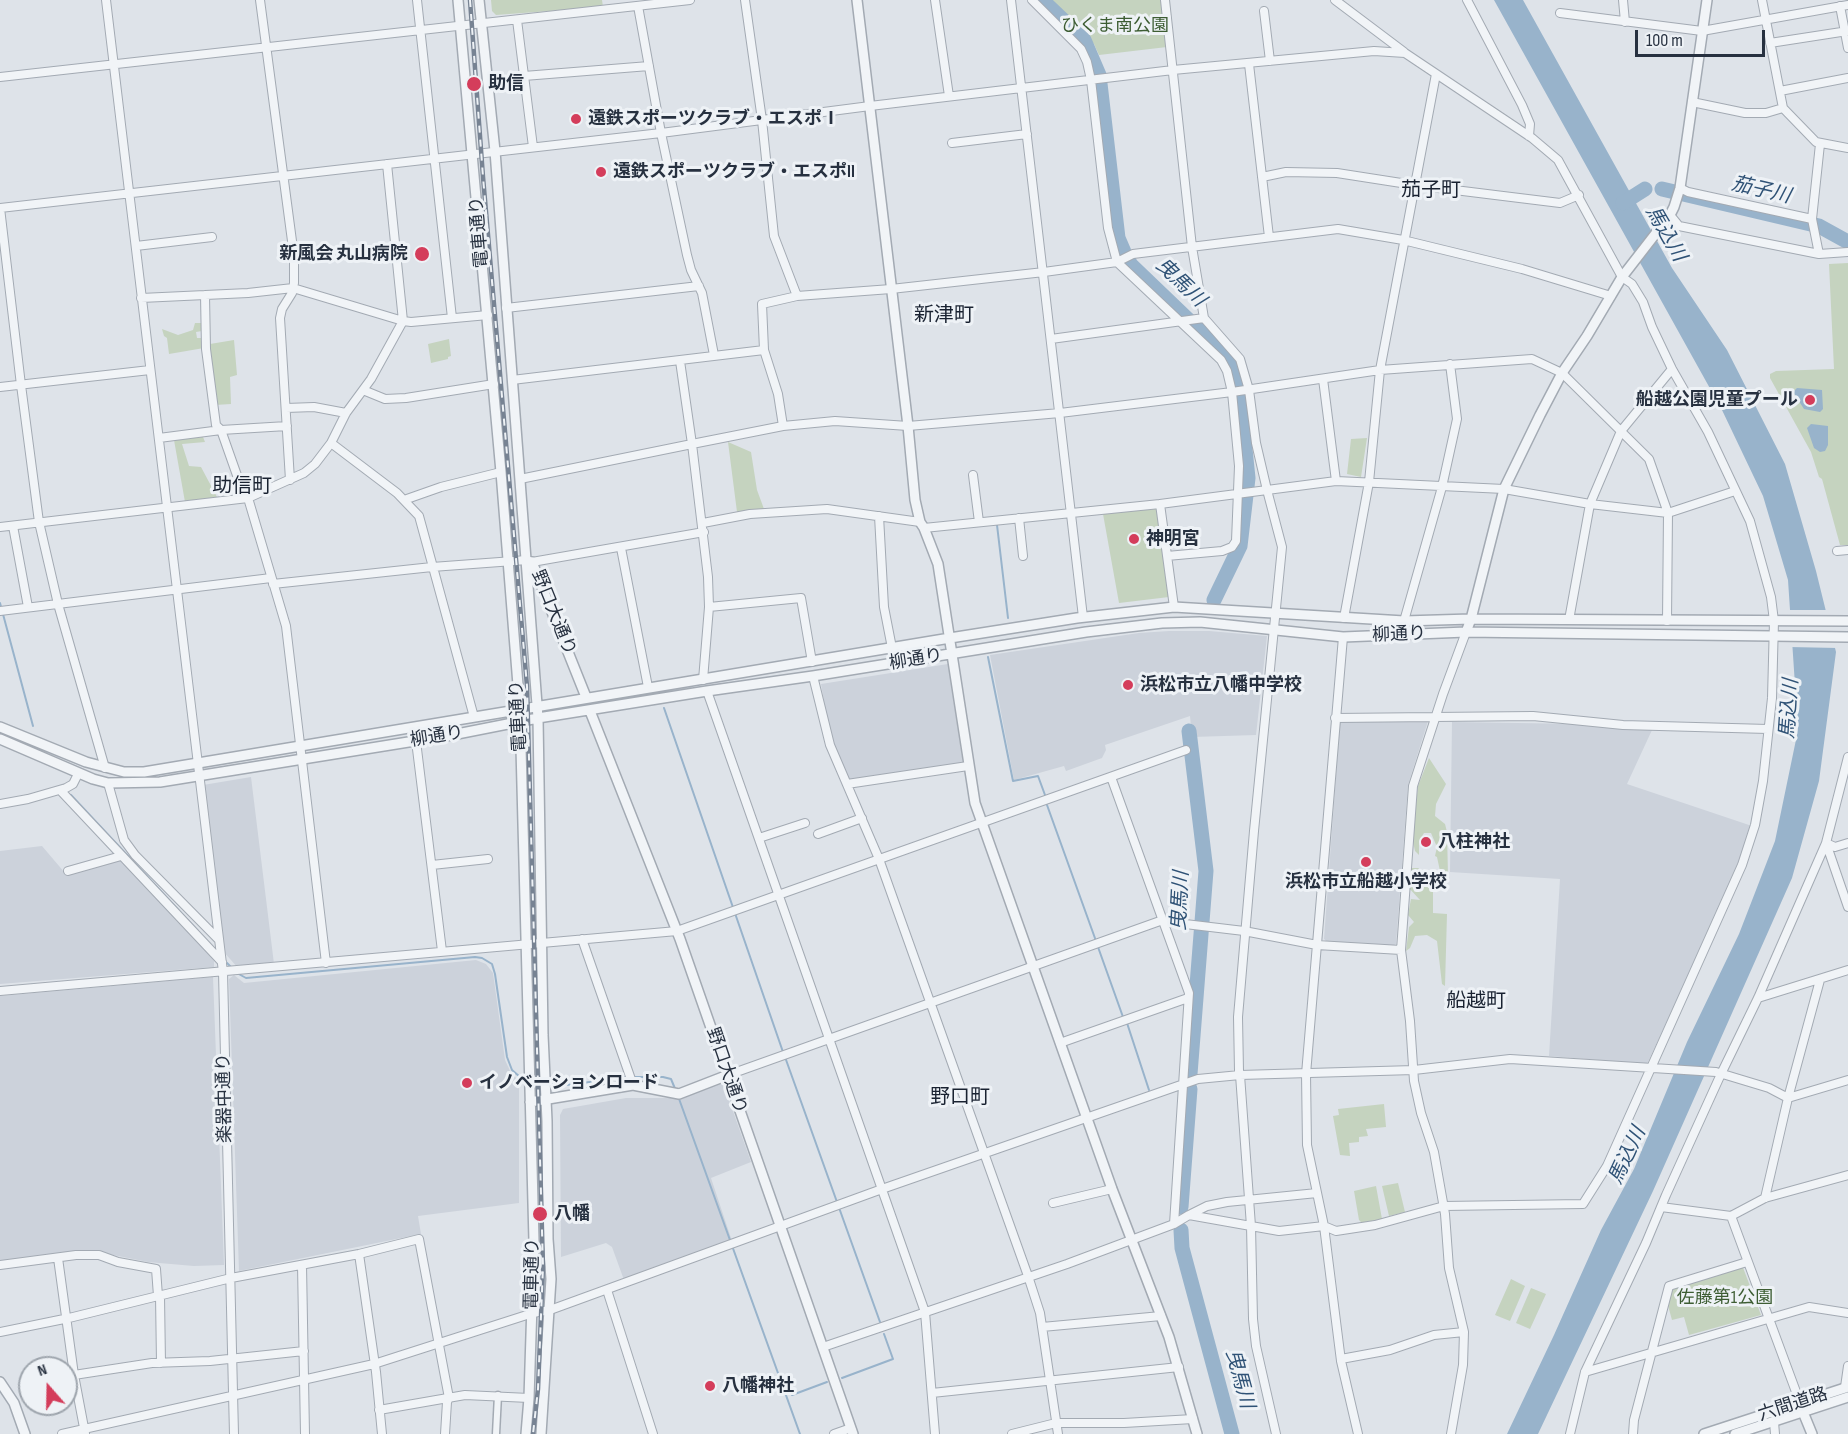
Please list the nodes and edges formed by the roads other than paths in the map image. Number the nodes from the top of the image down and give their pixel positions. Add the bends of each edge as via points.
1 (106, 0) edge
2 (260, 0) edge
3 (417, 0) edge
4 (458, 0) edge
5 (479, 0) edge
6 (690, 0) edge
7 (745, 0) edge
8 (857, 0) edge
9 (935, 0) edge
10 (1011, 0) edge
11 (1032, 0) edge
12 (1165, 0) edge
13 (1335, 0) edge
14 (1467, 0) edge
15 (1623, 0) edge
16 (1707, 0) edge
17 (1762, 0) edge
18 (1844, 5) edge
19 (638, 6) junction
20 (1264, 12) dead end
21 (1560, 13) dead end
22 (1767, 19) junction
23 (517, 20) junction
24 (1625, 22) junction
25 (482, 23) junction
26 (459, 25) junction
27 (420, 30) junction
28 (1702, 31) junction
29 (1847, 32) edge
30 (1770, 43) junction
31 (265, 47) junction
32 (1848, 48) edge
33 (1405, 53) junction
34 (1270, 61) junction
35 (1249, 63) junction
36 (114, 65) junction
37 (649, 66) junction
38 (1173, 70) junction
39 (1436, 74) junction
40 (524, 76) junction
41 (0, 77) edge
42 (1848, 78) edge
43 (1096, 79) junction
44 (1022, 88) junction
45 (1780, 91) junction
46 (949, 96) junction
47 (1692, 102) junction
48 (870, 106) junction
49 (1783, 108) junction
50 (762, 120) junction
51 (661, 133) junction
52 (1027, 134) junction
53 (1529, 136) junction
54 (952, 143) dead end
55 (1820, 144) junction
56 (533, 147) junction
57 (1848, 148) edge
58 (495, 151) junction
59 (473, 153) junction
60 (435, 158) junction
61 (387, 164) junction
62 (283, 176) junction
63 (1262, 177) junction
64 (1414, 185) junction
65 (1680, 188) junction
66 (130, 192) junction
67 (1579, 195) junction
68 (0, 208) edge
69 (1668, 218) junction
70 (1813, 220) junction
71 (212, 237) dead end
72 (1269, 237) junction
73 (1403, 240) junction
74 (136, 246) junction
75 (1192, 247) junction
76 (1848, 252) edge
77 (1819, 254) junction
78 (1119, 261) junction
79 (1044, 272) junction
80 (1624, 275) junction
81 (699, 286) junction
82 (293, 288) junction
83 (891, 289) junction
84 (204, 295) junction
85 (796, 296) junction
86 (1611, 296) junction
87 (141, 298) junction
88 (506, 308) junction
89 (488, 315) junction
90 (452, 318) junction
91 (1200, 318) junction
92 (403, 321) junction
93 (1181, 321) junction
94 (1052, 339) junction
95 (764, 350) junction
96 (714, 355) junction
97 (680, 361) junction
98 (1450, 364) junction
99 (1672, 369) junction
100 (150, 370) junction
101 (1380, 370) junction
102 (1562, 373) junction
103 (1323, 379) junction
104 (512, 380) junction
105 (494, 384) junction
106 (21, 385) junction
107 (0, 387) edge
108 (363, 390) junction
109 (1247, 390) junction
110 (1233, 392) junction
111 (286, 408) junction
112 (346, 413) junction
113 (1060, 413) junction
114 (287, 426) junction
115 (783, 426) junction
116 (908, 426) junction
117 (220, 430) junction
118 (1621, 431) junction
119 (159, 438) junction
120 (331, 443) junction
121 (692, 444) junction
122 (501, 472) junction
123 (973, 475) dead end
124 (520, 479) junction
125 (290, 480) junction
126 (1336, 481) junction
127 (1369, 482) junction
128 (1442, 487) junction
129 (1504, 489) junction
130 (1267, 490) junction
131 (1735, 491) junction
132 (1239, 493) junction
133 (247, 498) junction
134 (404, 500) junction
135 (1160, 504) junction
136 (1590, 504) junction
137 (167, 507) junction
138 (1072, 513) junction
139 (1668, 513) junction
140 (879, 516) junction
141 (1019, 518) junction
142 (39, 522) junction
143 (978, 522) junction
144 (703, 523) junction
145 (922, 525) junction
146 (13, 526) junction
147 (0, 527) edge
148 (704, 532) junction
149 (621, 548) junction
150 (1848, 550) edge
151 (1837, 551) dead end
152 (1023, 556) dead end
153 (1167, 556) junction
154 (530, 561) junction
155 (508, 562) junction
156 (432, 567) junction
157 (272, 581) junction
158 (176, 590) junction
159 (57, 604) junction
160 (28, 607) junction
161 (709, 607) junction
162 (1174, 607) junction
163 (2, 610) edge
164 (1275, 613) junction
165 (1083, 617) junction
166 (1344, 618) junction
167 (1471, 619) junction
168 (1569, 620) junction
169 (1404, 621) junction
170 (1667, 621) junction
171 (1776, 621) junction
172 (1847, 621) edge
173 (1273, 629) junction
174 (1466, 632) junction
175 (1779, 636) junction
176 (1343, 637) junction
177 (1848, 637) edge
178 (950, 638) junction
179 (892, 648) junction
180 (953, 654) junction
181 (812, 662) junction
182 (813, 676) junction
183 (703, 680) junction
184 (648, 687) junction
185 (706, 691) junction
186 (586, 697) junction
187 (537, 707) junction
188 (520, 710) junction
189 (590, 711) junction
190 (474, 717) junction
191 (1435, 717) junction
192 (538, 718) junction
193 (1335, 718) junction
194 (520, 722) junction
195 (0, 727) edge
196 (1768, 729) junction
197 (0, 739) edge
198 (416, 741) junction
199 (300, 746) junction
200 (1186, 750) dead end
201 (1848, 757) edge
202 (302, 759) junction
203 (196, 763) junction
204 (968, 766) junction
205 (105, 768) junction
206 (78, 774) junction
207 (198, 776) junction
208 (1111, 777) junction
209 (1845, 781) edge
210 (108, 783) junction
211 (847, 784) junction
212 (60, 790) junction
213 (0, 804) edge
214 (862, 818) junction
215 (805, 823) dead end
216 (982, 823) junction
217 (818, 834) dead end
218 (759, 838) junction
219 (1826, 843) junction
220 (1848, 843) edge
221 (121, 856) junction
222 (488, 859) dead end
223 (879, 859) junction
224 (432, 866) junction
225 (68, 871) dead end
226 (778, 894) junction
227 (1848, 907) edge
228 (1163, 923) junction
229 (677, 931) junction
230 (1245, 931) junction
231 (582, 939) junction
232 (219, 940) junction
233 (542, 943) junction
234 (525, 945) junction
235 (1317, 945) junction
236 (1401, 950) junction
237 (442, 951) junction
238 (222, 962) junction
239 (326, 963) junction
240 (1033, 966) junction
241 (1848, 970) edge
242 (223, 972) junction
243 (1820, 980) junction
244 (0, 991) edge
245 (1188, 998) junction
246 (1758, 998) junction
247 (931, 1002) junction
248 (830, 1039) junction
249 (1060, 1043) junction
250 (1654, 1069) junction
251 (1414, 1070) junction
252 (1719, 1073) junction
253 (1306, 1074) junction
254 (728, 1075) junction
255 (1240, 1075) junction
256 (1848, 1080) edge
257 (1183, 1084) junction
258 (633, 1085) junction
259 (1788, 1098) junction
260 (546, 1100) junction
261 (530, 1102) junction
262 (1086, 1117) junction
263 (984, 1154) junction
264 (1848, 1175) edge
265 (882, 1189) junction
266 (1112, 1189) junction
267 (1317, 1193) junction
268 (1765, 1198) junction
269 (1249, 1199) junction
270 (1053, 1203) dead end
271 (1444, 1206) junction
272 (1661, 1207) junction
273 (1189, 1215) junction
274 (1731, 1216) junction
275 (1174, 1224) junction
276 (780, 1226) junction
277 (1251, 1226) junction
278 (1323, 1226) junction
279 (1130, 1240) junction
280 (360, 1254) junction
281 (58, 1258) junction
282 (1747, 1262) junction
283 (302, 1264) junction
284 (0, 1265) edge
285 (1028, 1276) junction
286 (231, 1278) junction
287 (607, 1290) junction
288 (159, 1296) junction
289 (550, 1310) junction
290 (533, 1312) junction
291 (925, 1312) junction
292 (1848, 1313) edge
293 (1161, 1316) junction
294 (68, 1318) junction
295 (1768, 1319) junction
296 (1042, 1327) junction
297 (0, 1332) edge
298 (1464, 1332) junction
299 (439, 1344) junction
300 (823, 1347) junction
301 (304, 1351) junction
302 (1653, 1352) junction
303 (72, 1356) edge
304 (233, 1359) junction
305 (1341, 1359) junction
306 (161, 1363) junction
307 (374, 1364) junction
308 (1179, 1366) junction
309 (1848, 1366) edge
310 (1585, 1372) junction
311 (78, 1374) edge
312 (1049, 1379) junction
313 (305, 1380) junction
314 (0, 1382) edge
315 (932, 1392) junction
316 (1847, 1393) edge
317 (498, 1395) junction
318 (78, 1396) edge
319 (233, 1396) junction
320 (449, 1398) junction
321 (529, 1398) junction
322 (1801, 1407) junction
323 (379, 1410) junction
324 (1193, 1419) junction
325 (1774, 1422) junction
326 (1056, 1423) junction
327 (852, 1431) edge
328 (85, 1432) edge
329 (25, 1434) edge
330 (62, 1434) edge
331 (234, 1434) edge
332 (305, 1434) edge
333 (382, 1434) edge
334 (445, 1434) edge
335 (496, 1434) edge
336 (526, 1434) edge
337 (541, 1434) edge
338 (653, 1434) edge
339 (834, 1434) edge
340 (935, 1434) edge
341 (1012, 1434) edge
342 (1058, 1434) edge
343 (1197, 1434) edge
344 (1276, 1434) edge
345 (1358, 1434) edge
346 (1451, 1434) edge
347 (1570, 1434) edge
348 (1633, 1434) edge
349 (1704, 1434) edge
350 (1735, 1434) edge
351 (1775, 1434) edge
352 (1812, 1434) edge

1 - 36 street, 楽器中通り
2 - 31 street
3 - 27 street
4 - 26 street, 電車通り
5 - 25 street, 電車通り
6 - 19 street
7 - 50 street
8 - 48 street
9 - 46 street
10 - 44 street
11 - 43 street via 1081,49
12 - 38 street
13 - 33 street
14 - 53 street via 1522,105 1530,124
15 - 24 street
16 - 28 street
17 - 22 street
18 - 22 street
18 - 29 street
19 - 23 street
19 - 37 street
20 - 34 street
21 - 24 street
22 - 28 street
22 - 30 street
23 - 25 street
23 - 40 street
24 - 28 street
25 - 26 street
25 - 58 street, 電車通り
26 - 27 street
26 - 59 street, 電車通り
27 - 31 street
27 - 60 street
28 - 47 street
29 - 30 street
29 - 32 street
30 - 45 street
31 - 36 street
31 - 62 street
33 - 34 street via 1374,51
33 - 39 street
34 - 35 street
35 - 38 street
35 - 63 street
36 - 41 street
36 - 66 street, 楽器中通り
37 - 40 street
37 - 51 street
38 - 43 street
38 - 75 street
39 - 53 street
39 - 64 street
40 - 56 street
42 - 45 street
43 - 44 street
43 - 78 street via 1108,228
44 - 46 street
44 - 52 street
45 - 49 street
46 - 48 street
47 - 49 street via 1745,113
47 - 65 street
48 - 50 street
48 - 83 street
49 - 55 street
50 - 51 street
50 - 85 street via 774,236
51 - 56 street
51 - 81 street via 687,255
52 - 54 street
52 - 79 street
53 - 67 street via 1558,160
55 - 57 street
55 - 70 street
56 - 58 street
58 - 59 street
58 - 88 street, 電車通り
59 - 60 street
59 - 89 street, 電車通り
60 - 61 street
60 - 90 street
61 - 62 street
61 - 92 street
62 - 66 street
62 - 82 street via 294,256
63 - 64 street via 1286,172 1337,173
63 - 72 street
64 - 67 street via 1560,203
64 - 73 street
65 - 69 street
65 - 70 street
66 - 68 street
66 - 74 street, 楽器中通り
67 - 80 street
68 - 106 street
69 - 77 street via 1679,226
69 - 80 street
70 - 77 street
71 - 74 street
72 - 73 street via 1338,229
72 - 75 street
73 - 86 street
73 - 101 street
74 - 87 street, 楽器中通り
75 - 78 street via 1133,254
75 - 91 street
76 - 77 street
78 - 79 street
78 - 93 street
79 - 83 street
79 - 94 street
80 - 86 street
80 - 99 street via 1632,284
81 - 88 street
81 - 96 street
82 - 84 street
82 - 92 street
82 - 111 street via 280,318
83 - 85 street
83 - 116 street
84 - 87 street
84 - 117 street via 206,349 216,425
85 - 95 street via 762,304
86 - 102 street
87 - 100 street, 楽器中通り
88 - 104 street, 電車通り
89 - 90 street
89 - 105 street, 電車通り
90 - 92 street
91 - 93 street
91 - 109 street via 1240,360
92 - 108 street
93 - 94 street
93 - 110 street via 1221,360
94 - 113 street
95 - 96 street
95 - 115 street
96 - 97 street
97 - 104 street
97 - 121 street
98 - 101 street
98 - 102 street via 1533,359
98 - 128 street via 1457,419
99 - 118 street
99 - 131 street via 1708,432
100 - 106 street
100 - 119 street, 楽器中通り
101 - 103 street
101 - 127 street
102 - 118 street
102 - 129 street
103 - 109 street
103 - 126 street
104 - 124 street, 電車通り
105 - 108 street via 385,399
105 - 122 street, 電車通り
106 - 107 street
106 - 142 street
108 - 112 street
109 - 110 street
109 - 130 street
110 - 113 street
110 - 132 street
111 - 112 street via 314,407
111 - 114 street
112 - 120 street
113 - 116 street
113 - 138 street
114 - 117 street
114 - 125 street
115 - 116 street via 835,421
115 - 121 street
116 - 145 street via 915,500
117 - 119 street
117 - 133 street
118 - 136 street
118 - 139 street via 1649,459
119 - 137 street, 楽器中通り
120 - 125 street via 315,464
120 - 134 street
121 - 124 street
121 - 144 street
122 - 134 street
122 - 155 street, 電車通り
123 - 143 street
124 - 154 street, 電車通り
125 - 133 street
126 - 127 street
126 - 130 street
127 - 128 street
127 - 166 street
128 - 129 street
128 - 169 street
129 - 136 street
129 - 167 street
130 - 132 street
130 - 164 street via 1282,547
131 - 139 street
131 - 171 street via 1750,521
132 - 135 street
132 - 153 street via 1236,541 1232,547
133 - 137 street
133 - 157 street
134 - 156 street via 418,516
135 - 138 street
135 - 153 street
136 - 139 street
136 - 168 street
137 - 142 street
137 - 158 street, 楽器中通り
138 - 141 street
138 - 165 street
139 - 170 street
140 - 144 street via 827,509 750,514
140 - 145 street
140 - 179 street via 884,607
141 - 143 street
141 - 152 street
142 - 146 street
142 - 159 street
143 - 145 street
144 - 148 street
145 - 178 street via 938,564
146 - 147 street
146 - 160 street
148 - 149 street
148 - 161 street
149 - 154 street
149 - 184 street
150 - 151 street
153 - 162 street
154 - 155 street
154 - 186 street, 野口大通り
154 - 187 street, 電車通り
155 - 156 street
155 - 188 street, 電車通り
156 - 157 street
156 - 190 street
157 - 158 street
157 - 199 street via 286,626
158 - 159 street
158 - 203 street, 楽器中通り
159 - 160 street
159 - 205 street
160 - 163 street
161 - 181 street via 801,598
161 - 183 street
162 - 164 street, 柳通り
162 - 165 street, 柳通り
164 - 166 street, 柳通り
164 - 173 street
165 - 178 street, 柳通り
166 - 169 street, 柳通り
167 - 168 street, 柳通り
167 - 169 street, 柳通り
167 - 174 street
168 - 170 street, 柳通り
170 - 171 street, 柳通り
171 - 172 street, 柳通り
171 - 175 street
173 - 176 street, 柳通り
173 - 180 street, 柳通り via 1200,622 1162,623
173 - 230 street
174 - 175 street, 柳通り
174 - 176 street, 柳通り
174 - 191 street
175 - 177 street, 柳通り
175 - 196 street
176 - 193 street
178 - 179 street, 柳通り
178 - 180 street
179 - 181 street, 柳通り
180 - 182 street, 柳通り
180 - 204 street
181 - 183 street, 柳通り
182 - 185 street, 柳通り
182 - 211 street via 830,745
183 - 184 street, 柳通り
184 - 186 street, 柳通り
185 - 189 street, 柳通り
185 - 218 street
186 - 187 street, 柳通り
187 - 188 street, 柳通り
187 - 192 street, 電車通り
188 - 190 street, 柳通り
188 - 194 street, 電車通り
189 - 192 street, 柳通り
189 - 229 street, 野口大通り
190 - 199 street, 柳通り
191 - 193 street
191 - 196 street via 1533,716 1623,725
191 - 236 street via 1413,786
192 - 194 street, 柳通り
192 - 233 street, 電車通り
193 - 235 street
194 - 198 street, 柳通り
194 - 234 street, 電車通り
195 - 205 street, 柳通り
196 - 250 street via 1755,825 1742,865
197 - 206 street, 柳通り
198 - 202 street, 柳通り
198 - 224 street
199 - 202 street
199 - 203 street, 柳通り
200 - 208 street
201 - 209 street
202 - 207 street, 柳通り
202 - 239 street
203 - 205 street, 柳通り via 144,772
203 - 207 street, 楽器中通り
204 - 211 street
204 - 216 street
206 - 210 street, 柳通り
206 - 212 street via 74,784
207 - 210 street, 柳通り via 160,782
207 - 232 street, 楽器中通り
208 - 216 street
208 - 228 street
209 - 219 street
210 - 232 street via 124,840
211 - 214 street
212 - 213 street
212 - 221 street
214 - 217 street
214 - 223 street
215 - 218 street
216 - 223 street
216 - 240 street
218 - 226 street
219 - 220 street via 1835,847
219 - 227 street
219 - 246 street
221 - 225 street
221 - 238 street
222 - 224 street
223 - 226 street
223 - 247 street
224 - 237 street
226 - 229 street
226 - 248 street
228 - 230 street
228 - 240 street
228 - 245 street
229 - 231 street
229 - 254 street, 野口大通り
230 - 235 street
230 - 255 street via 1238,1017
231 - 233 street
231 - 258 street
232 - 238 street, 楽器中通り
233 - 234 street
233 - 260 street, 電車通り
234 - 237 street
234 - 261 street, 電車通り
235 - 236 street
235 - 253 street
236 - 251 street
237 - 239 street
238 - 242 street, 楽器中通り
239 - 242 street
240 - 247 street
240 - 249 street
241 - 243 street
242 - 244 street
242 - 286 street, 楽器中通り
243 - 246 street
243 - 259 street
245 - 249 street
245 - 257 street
246 - 252 street
247 - 248 street
247 - 263 street
248 - 254 street
248 - 265 street
249 - 262 street
250 - 251 street via 1510,1059
250 - 252 street
250 - 271 street via 1607,1166 1583,1204
251 - 253 street
251 - 271 street via 1420,1113 1434,1152
252 - 259 street
252 - 272 street
253 - 255 street
253 - 267 street via 1307,1144
254 - 258 street via 679,1094
254 - 276 street, 野口大通り
255 - 257 street
255 - 269 street
256 - 259 street
257 - 262 street
257 - 275 street
258 - 260 street
259 - 268 street
260 - 261 street
260 - 289 street, 電車通り
261 - 290 street, 電車通り
262 - 263 street
262 - 266 street
263 - 265 street
263 - 285 street
264 - 268 street
265 - 276 street
265 - 291 street
266 - 270 street
266 - 279 street
267 - 269 street
267 - 278 street
268 - 274 street
269 - 273 street via 1207,1206
269 - 277 street
271 - 278 street via 1375,1225 1336,1231
271 - 298 street via 1449,1268
272 - 274 street
272 - 310 street
273 - 275 street
273 - 277 street
274 - 282 street
275 - 279 street
276 - 287 street
276 - 300 street, 野口大通り
277 - 278 street via 1279,1231
277 - 344 street via 1254,1328
278 - 305 street
279 - 285 street
279 - 293 street
280 - 283 street
280 - 299 street via 419,1239
280 - 307 street
281 - 284 street
281 - 288 street via 92,1254 156,1269
281 - 294 street
282 - 295 street
282 - 302 street via 1669,1286
283 - 286 street
283 - 301 street
285 - 291 street
285 - 296 street
286 - 288 street
286 - 304 street, 楽器中通り
287 - 289 street
287 - 338 street
288 - 294 street
288 - 306 street
289 - 290 street
289 - 337 street, 電車通り
290 - 299 street
290 - 321 street, 電車通り
291 - 300 street
291 - 315 street
292 - 295 street via 1809,1307
293 - 296 street
293 - 308 street
294 - 297 street
294 - 303 street
295 - 302 street
295 - 322 street
296 - 312 street
298 - 305 street via 1434,1335 1390,1350
298 - 346 street via 1463,1365
299 - 307 street
299 - 320 street
300 - 327 street, 野口大通り
301 - 304 street
301 - 313 street
302 - 310 street
302 - 348 street
304 - 306 street
304 - 319 street, 楽器中通り
305 - 345 street
306 - 311 street
307 - 313 street
307 - 323 street
308 - 312 street
308 - 324 street
309 - 316 street
310 - 347 street
312 - 315 street
312 - 326 street
313 - 319 street
313 - 332 street
314 - 329 street via 14,1403
315 - 340 street
316 - 322 street, 六間道路
317 - 320 street
317 - 321 street
317 - 335 street
318 - 328 street
319 - 328 street
319 - 331 street, 楽器中通り
320 - 323 street
320 - 334 street
321 - 336 street, 電車通り
322 - 325 street, 六間道路
322 - 349 street, 六間道路
322 - 352 street
323 - 333 street
324 - 326 street
324 - 343 street
325 - 350 street, 六間道路
325 - 351 street
326 - 341 street
326 - 342 street
327 - 339 street
328 - 330 street

